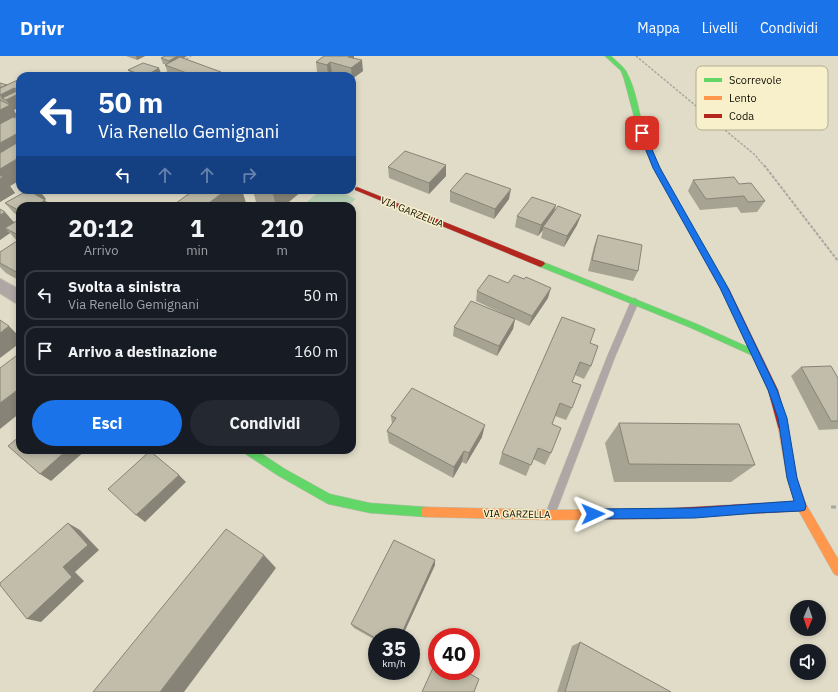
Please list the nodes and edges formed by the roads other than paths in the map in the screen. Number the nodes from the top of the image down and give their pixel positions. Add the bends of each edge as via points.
1 (608, 56) edge
2 (357, 190) dead end
3 (0, 285) edge
4 (16, 295) edge
5 (635, 301) junction
6 (754, 353) junction
7 (254, 454) edge
8 (801, 506) junction
9 (550, 514) junction
10 (838, 570) edge

1 - 6 street via 622,70 646,146 724,288
2 - 5 street, VIA GARZELLA
3 - 4 street
5 - 6 street, VIA GARZELLA
5 - 9 lane via 610,356
6 - 8 street via 773,390 782,418 792,478
7 - 9 street, VIA GARZELLA via 328,499 370,508 407,512
8 - 9 street, VIA GARZELLA via 695,513
8 - 10 street

